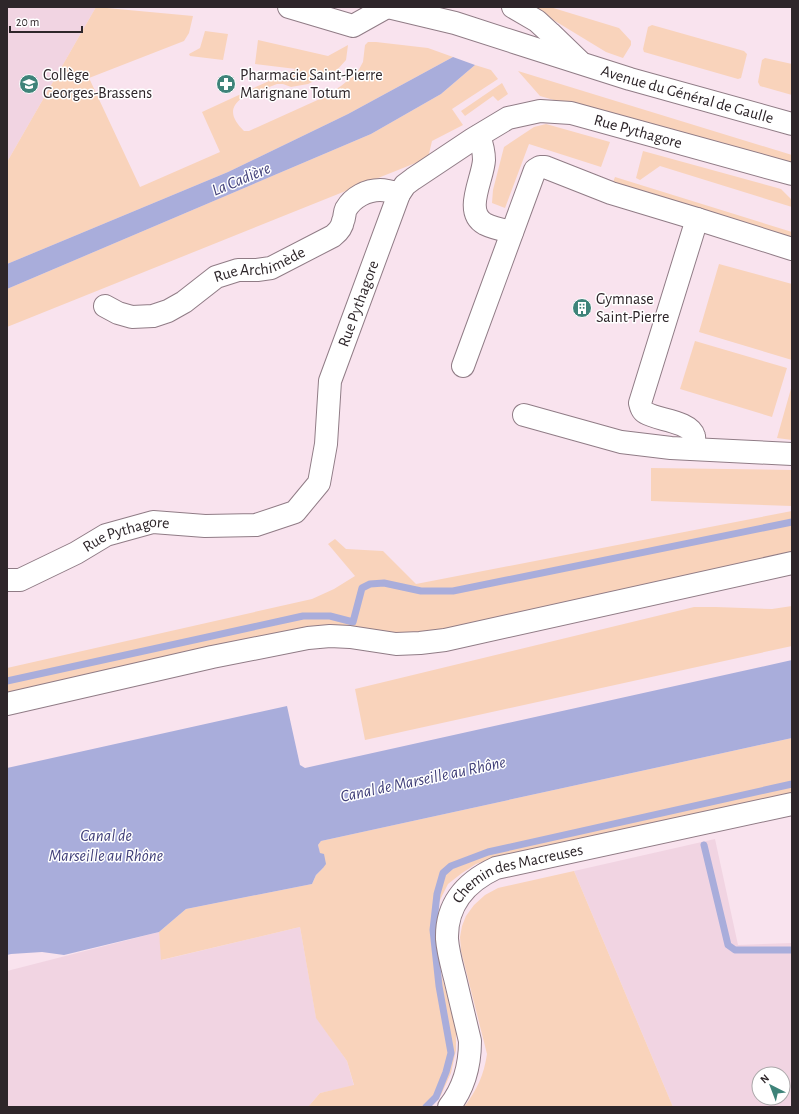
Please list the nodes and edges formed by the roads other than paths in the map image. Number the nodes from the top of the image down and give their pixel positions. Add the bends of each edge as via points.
1 (289, 7) edge
2 (387, 7) edge
3 (512, 7) edge
4 (583, 64) junction
5 (792, 124) edge
6 (478, 136) junction
7 (783, 172) edge
8 (792, 186) edge
9 (399, 194) junction
10 (697, 219) junction
11 (512, 232) junction
12 (792, 249) edge
13 (105, 306) dead end
14 (463, 366) dead end
15 (524, 415) dead end
16 (693, 449) junction
17 (792, 454) edge
18 (792, 563) edge
19 (7, 580) edge
20 (7, 704) edge
21 (792, 804) edge
22 (449, 1107) edge

1 - 2 street via 353,26
2 - 4 street, Avenue du Général de Gaulle via 455,22
3 - 4 street, Avenue du Général de Gaulle via 537,22
4 - 5 street, Avenue du Général de Gaulle
6 - 7 street, Rue Pythagore via 508,118 540,111 571,114
6 - 9 street, Rue Pythagore via 413,179
6 - 11 street via 484,149 484,160 474,205 475,213 485,224
7 - 8 street, Rue Pythagore
9 - 13 street, Rue Archimède via 380,190 357,197 345,210 340,230 333,236 271,268 238,270 216,277 168,311 153,316 132,317
9 - 19 street, Rue Pythagore via 330,381 326,444 319,483 295,512 256,525 205,526 153,522 106,535 76,553 20,580
10 - 11 street via 611,193 540,167 535,170
10 - 12 street
10 - 16 street via 640,403 642,410 647,414 675,422 690,430 694,436
11 - 14 street
15 - 16 street via 621,442
16 - 17 street
18 - 20 street via 445,640 396,644 350,636 308,638 212,657
21 - 22 street, Chemin des Macreuses via 496,868 473,882 457,900 448,926 448,948 470,1041 469,1064 465,1078

